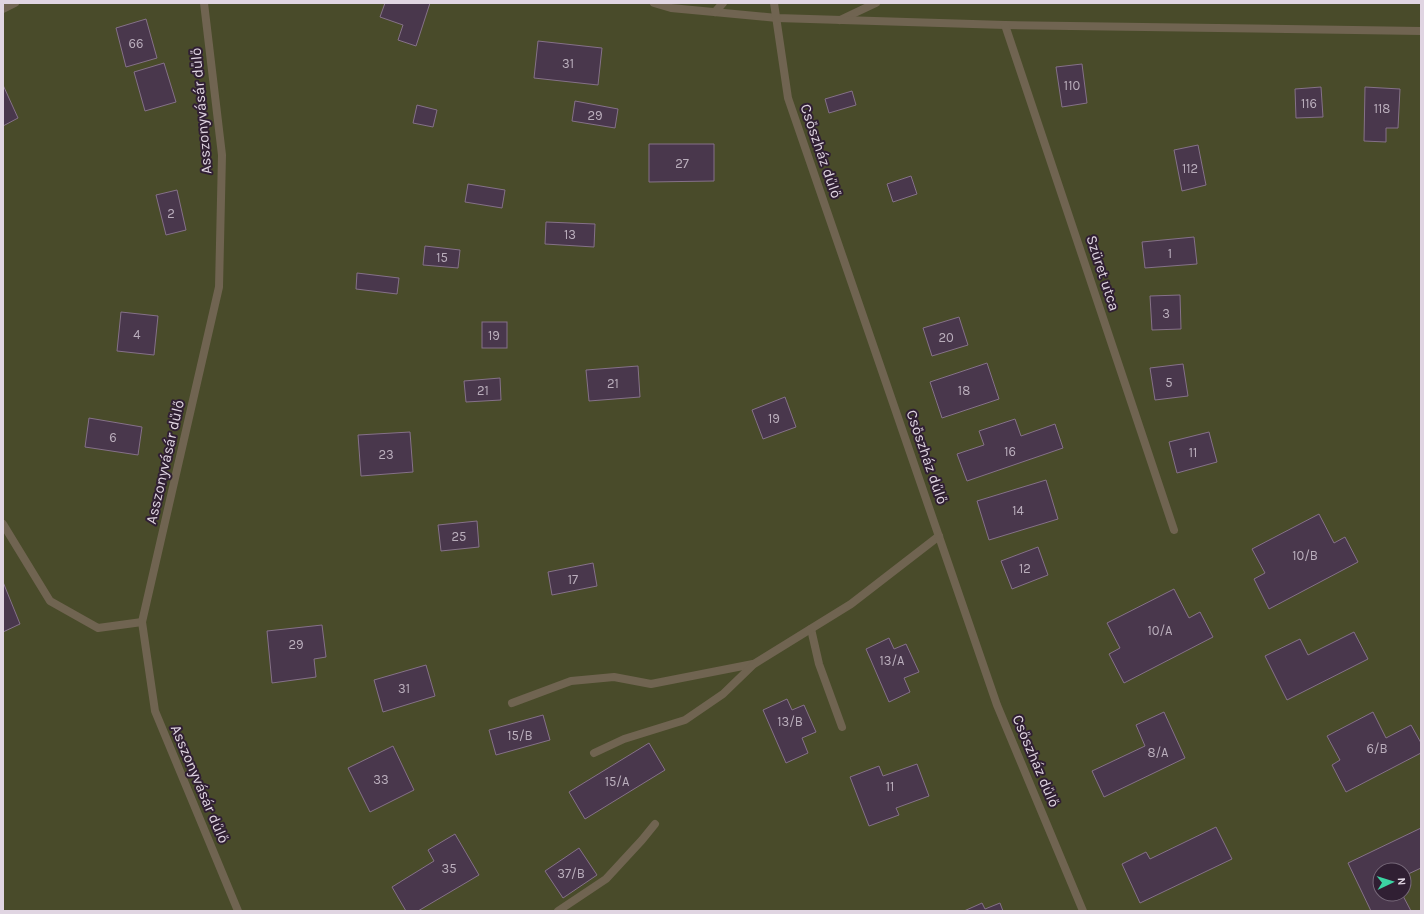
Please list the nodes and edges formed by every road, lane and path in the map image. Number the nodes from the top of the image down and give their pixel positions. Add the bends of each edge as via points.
1 (16, 3) edge
2 (204, 3) edge
3 (654, 3) edge
4 (723, 3) edge
5 (774, 3) edge
6 (876, 3) edge
7 (3, 9) edge
8 (715, 12) junction
9 (777, 18) junction
10 (840, 20) junction
11 (1005, 25) junction
12 (1421, 31) edge
13 (3, 524) edge
14 (1174, 530) dead end
15 (939, 536) junction
16 (142, 622) junction
17 (811, 629) junction
18 (754, 664) junction
19 (512, 703) dead end
20 (842, 727) dead end
21 (594, 753) dead end
22 (655, 824) dead end
23 (238, 911) edge
24 (558, 911) edge
25 (1083, 911) edge

1 - 7 street
2 - 16 street, Asszonyvásár dűlő via 222,155 219,287
3 - 8 street via 671,8
4 - 8 street
5 - 9 street, Csőszház dűlő
6 - 10 street
8 - 9 street
9 - 10 street
9 - 15 street, Csőszház dűlő via 788,98
10 - 11 street
11 - 12 street
11 - 14 street, Szüret utca
13 - 16 street via 50,601 98,628
15 - 17 street via 851,604
15 - 25 street, Csőszház dűlő via 997,704
16 - 23 street, Asszonyvásár dűlő via 155,711
17 - 18 street
17 - 20 street via 819,664
18 - 19 street via 651,684 614,677 571,681
18 - 21 street via 723,694 685,720 624,739
22 - 24 street via 606,879

